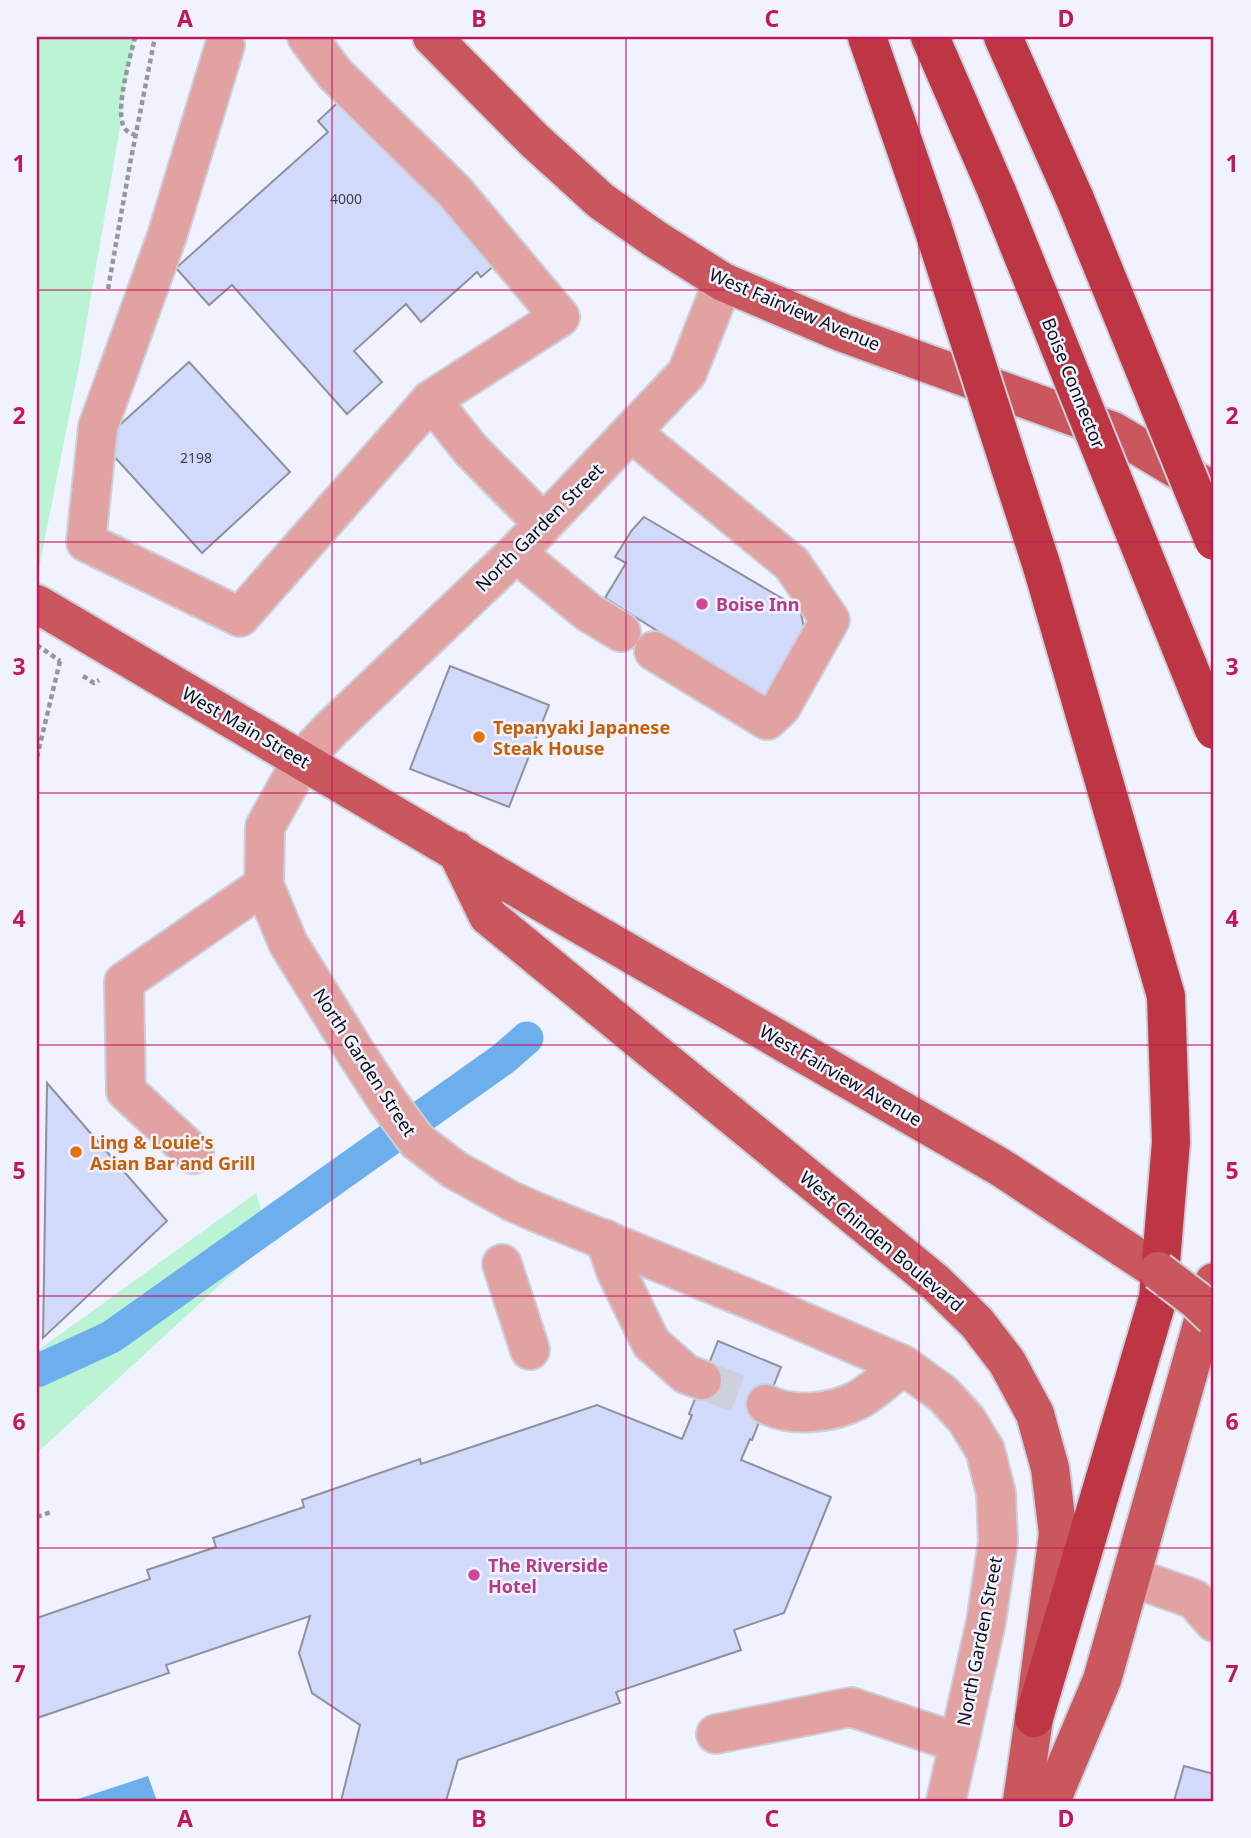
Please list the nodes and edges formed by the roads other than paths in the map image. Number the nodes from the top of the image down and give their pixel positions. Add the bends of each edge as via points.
1 (307, 37) edge
2 (432, 37) edge
3 (867, 37) edge
4 (930, 37) edge
5 (1003, 37) edge
6 (225, 45) dead end
7 (723, 282) junction
8 (431, 400) junction
9 (632, 433) junction
10 (1214, 492) edge
11 (543, 523) junction
12 (1214, 541) edge
13 (516, 553) junction
14 (37, 604) edge
15 (621, 632) dead end
16 (653, 651) dead end
17 (1214, 730) edge
18 (302, 760) junction
19 (456, 850) junction
20 (264, 885) junction
21 (194, 1154) dead end
22 (605, 1240) junction
23 (502, 1264) dead end
24 (1214, 1282) edge
25 (1214, 1317) edge
26 (530, 1350) dead end
27 (903, 1365) junction
28 (702, 1380) tunnel mouth
29 (766, 1404) tunnel mouth
30 (1131, 1577) junction
31 (1214, 1622) edge
32 (1034, 1718) junction
33 (716, 1734) dead end
34 (959, 1743) junction
35 (946, 1801) edge
36 (1022, 1801) edge
37 (1051, 1801) edge

1 - 8 street via 335,74 455,192 560,317
2 - 7 main road, West Fairview Avenue via 601,201
3 - 32 highway, bridge via 1043,570 1166,996 1171,1142 1158,1298
4 - 17 highway, Boise Connector, bridge
5 - 12 highway, bridge via 1075,199
6 - 8 street via 167,236 98,427 86,542 240,617
7 - 9 street, North Garden Street via 687,373
7 - 10 main road, West Fairview Avenue via 843,333 1113,431
8 - 11 street via 471,450
9 - 11 street, North Garden Street
9 - 16 street via 792,564 830,620 781,707 766,720
11 - 13 street, North Garden Street
13 - 15 street via 588,612
13 - 18 street, North Garden Street
14 - 18 main road, West Main Street
18 - 19 main road, West Main Street
18 - 20 street, North Garden Street via 265,827
19 - 25 main road, West Fairview Avenue, bridge via 1000,1167 1127,1249
19 - 32 main road, West Chinden Boulevard via 488,916 935,1282 977,1323 1007,1362 1035,1414 1050,1468 1058,1534
20 - 21 street via 124,982 126,1091
20 - 22 street, North Garden Street via 288,943 417,1141 455,1170 511,1201
22 - 27 street, North Garden Street
22 - 28 street via 651,1343 686,1374
23 - 26 street
24 - 30 main road
27 - 29 street via 858,1400 819,1413 778,1410
27 - 34 street, North Garden Street via 943,1394 966,1419 985,1450 996,1493 998,1542
30 - 31 street via 1195,1599
30 - 37 main road via 1102,1680
32 - 36 main road, West Chinden Boulevard
33 - 34 street via 851,1707
34 - 35 street, North Garden Street

